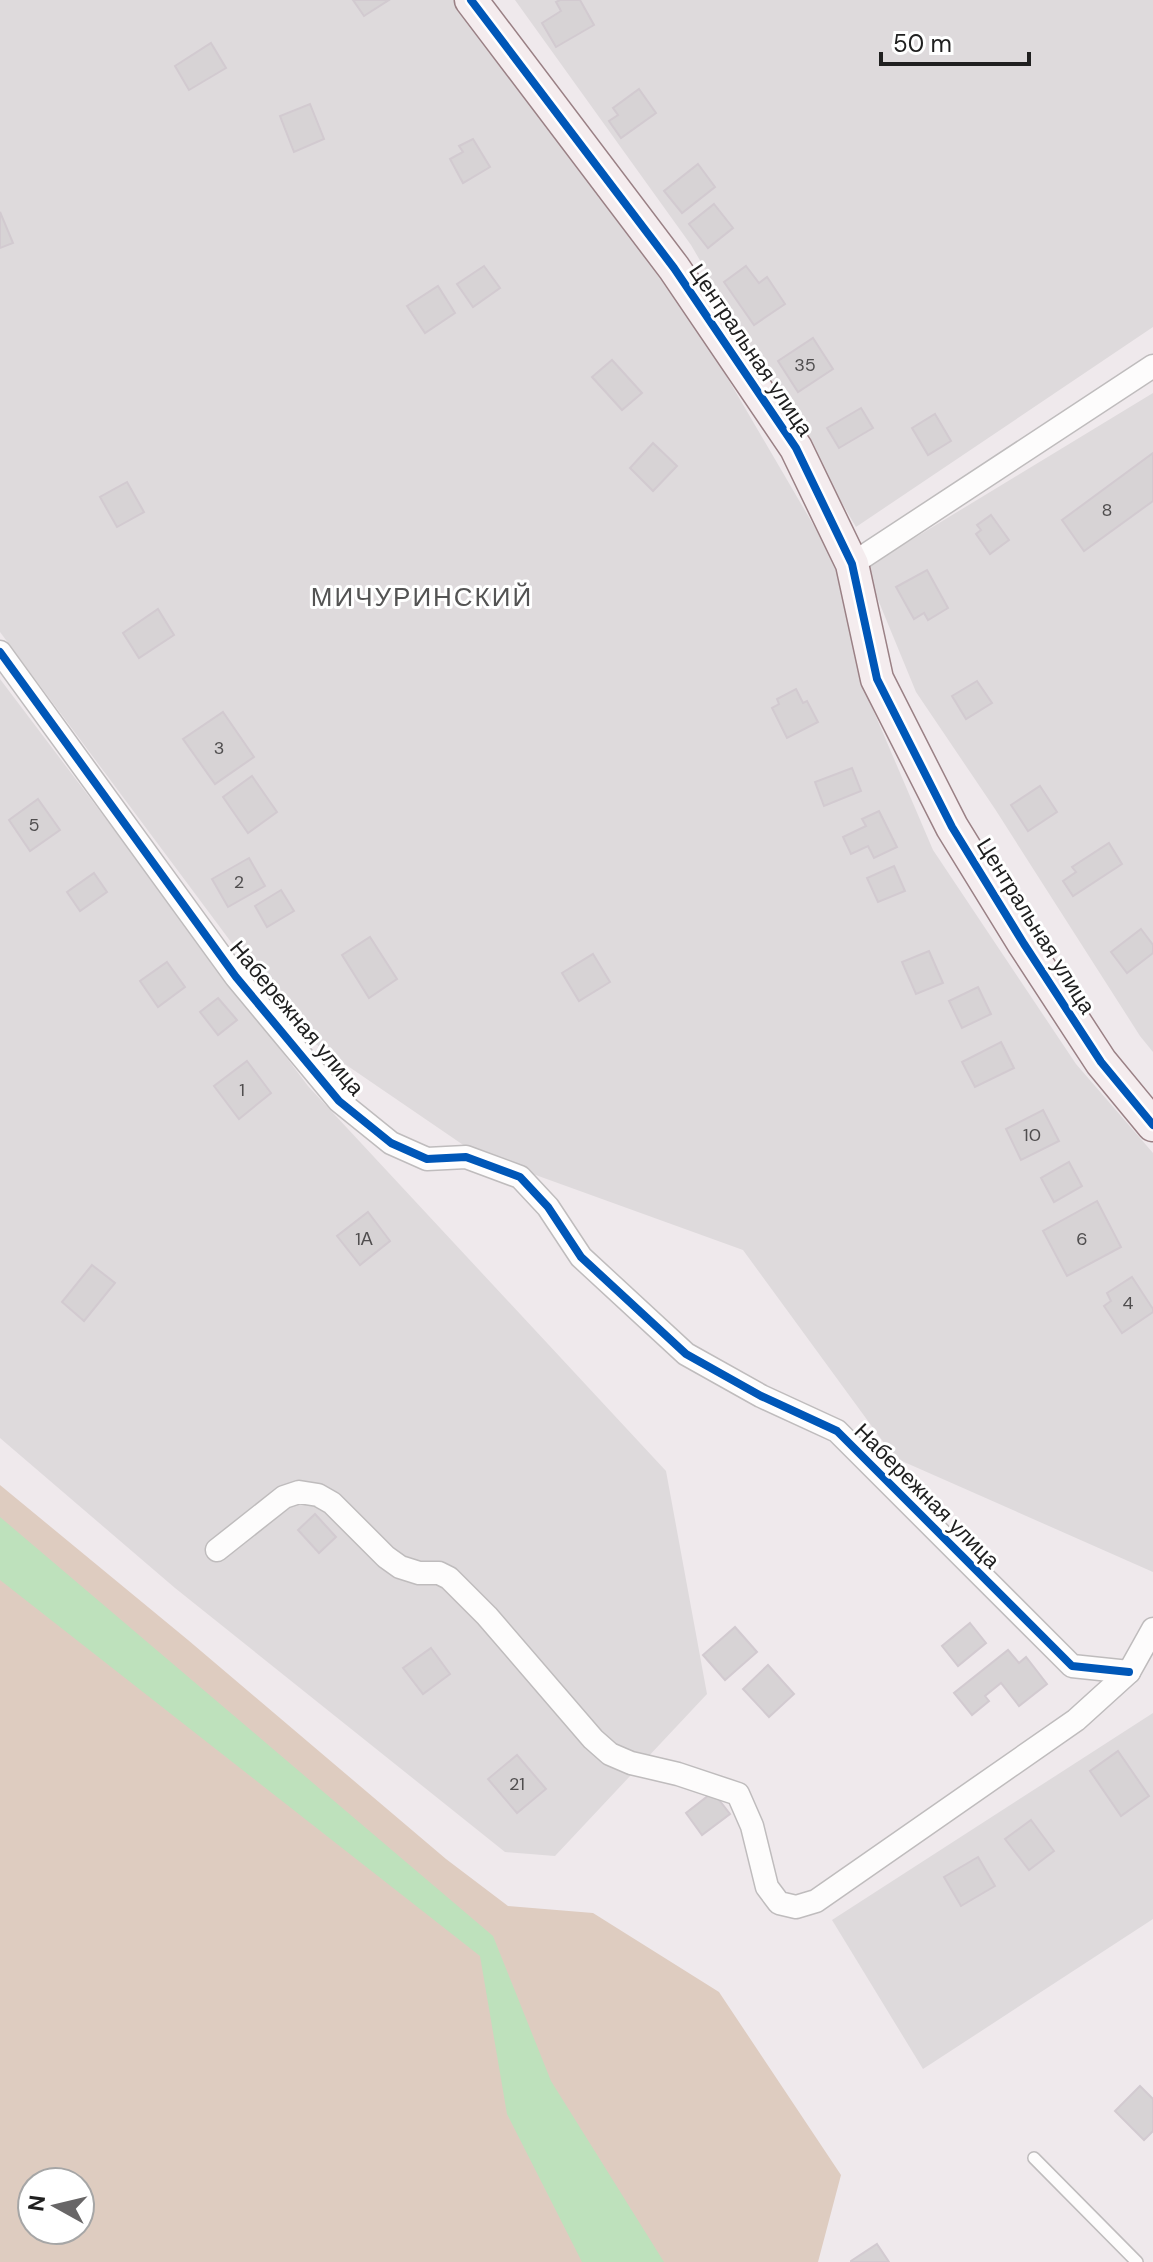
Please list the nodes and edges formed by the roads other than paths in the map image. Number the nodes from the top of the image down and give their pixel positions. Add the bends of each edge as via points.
1 (471, 0) edge
2 (1153, 366) edge
3 (852, 564) junction
4 (0, 652) edge
5 (1153, 1125) edge
6 (217, 1550) dead end
7 (1153, 1629) edge
8 (1129, 1672) junction
9 (1034, 2158) dead end
10 (1137, 2262) edge

1 - 3 street, Центральная улица via 674,268 796,448
2 - 3 street
3 - 5 street, Центральная улица via 877,679 952,827 1101,1062
4 - 8 street, Набережная улица via 236,977 339,1101 391,1143 427,1159 466,1157 520,1177 548,1207 581,1257 686,1354 837,1431 1072,1666
6 - 8 street via 284,1497 299,1492 332,1503 400,1567 449,1578 610,1754 738,1794 767,1887 779,1903 796,1907 816,1901 1076,1720
7 - 8 street
9 - 10 lane

